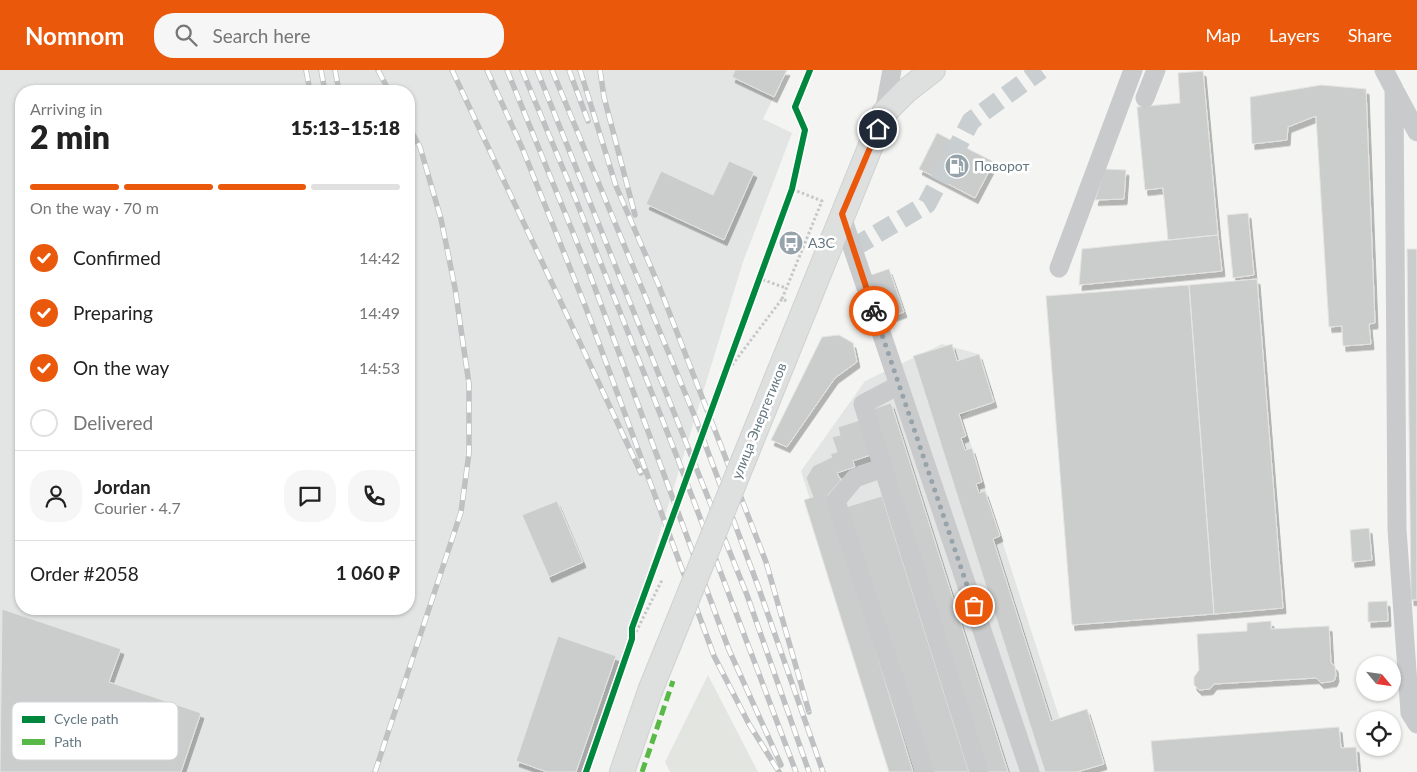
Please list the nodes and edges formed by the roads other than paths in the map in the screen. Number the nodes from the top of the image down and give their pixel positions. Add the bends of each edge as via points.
1 (892, 70) edge
2 (933, 70) edge
3 (952, 70) edge
4 (1133, 70) edge
5 (1156, 70) edge
6 (1384, 70) edge
7 (1394, 89) junction
8 (1145, 98) dead end
9 (884, 113) junction
10 (1417, 132) edge
11 (842, 214) junction
12 (1059, 268) dead end
13 (899, 385) junction
14 (883, 468) junction
15 (1417, 724) edge
16 (622, 772) edge
17 (925, 772) edge
18 (978, 772) edge
19 (1030, 772) edge

1 - 9 street, улица Энергетиков
2 - 9 main road
3 - 9 main road
4 - 12 street
5 - 8 street
6 - 7 street
7 - 10 street
7 - 15 street via 1397,529 1410,713
9 - 11 main road, улица Энергетиков
11 - 13 street
11 - 16 main road, улица Энергетиков, bridge via 650,691
13 - 14 street via 863,404
13 - 19 street
14 - 17 street via 855,478 836,501
14 - 18 street

